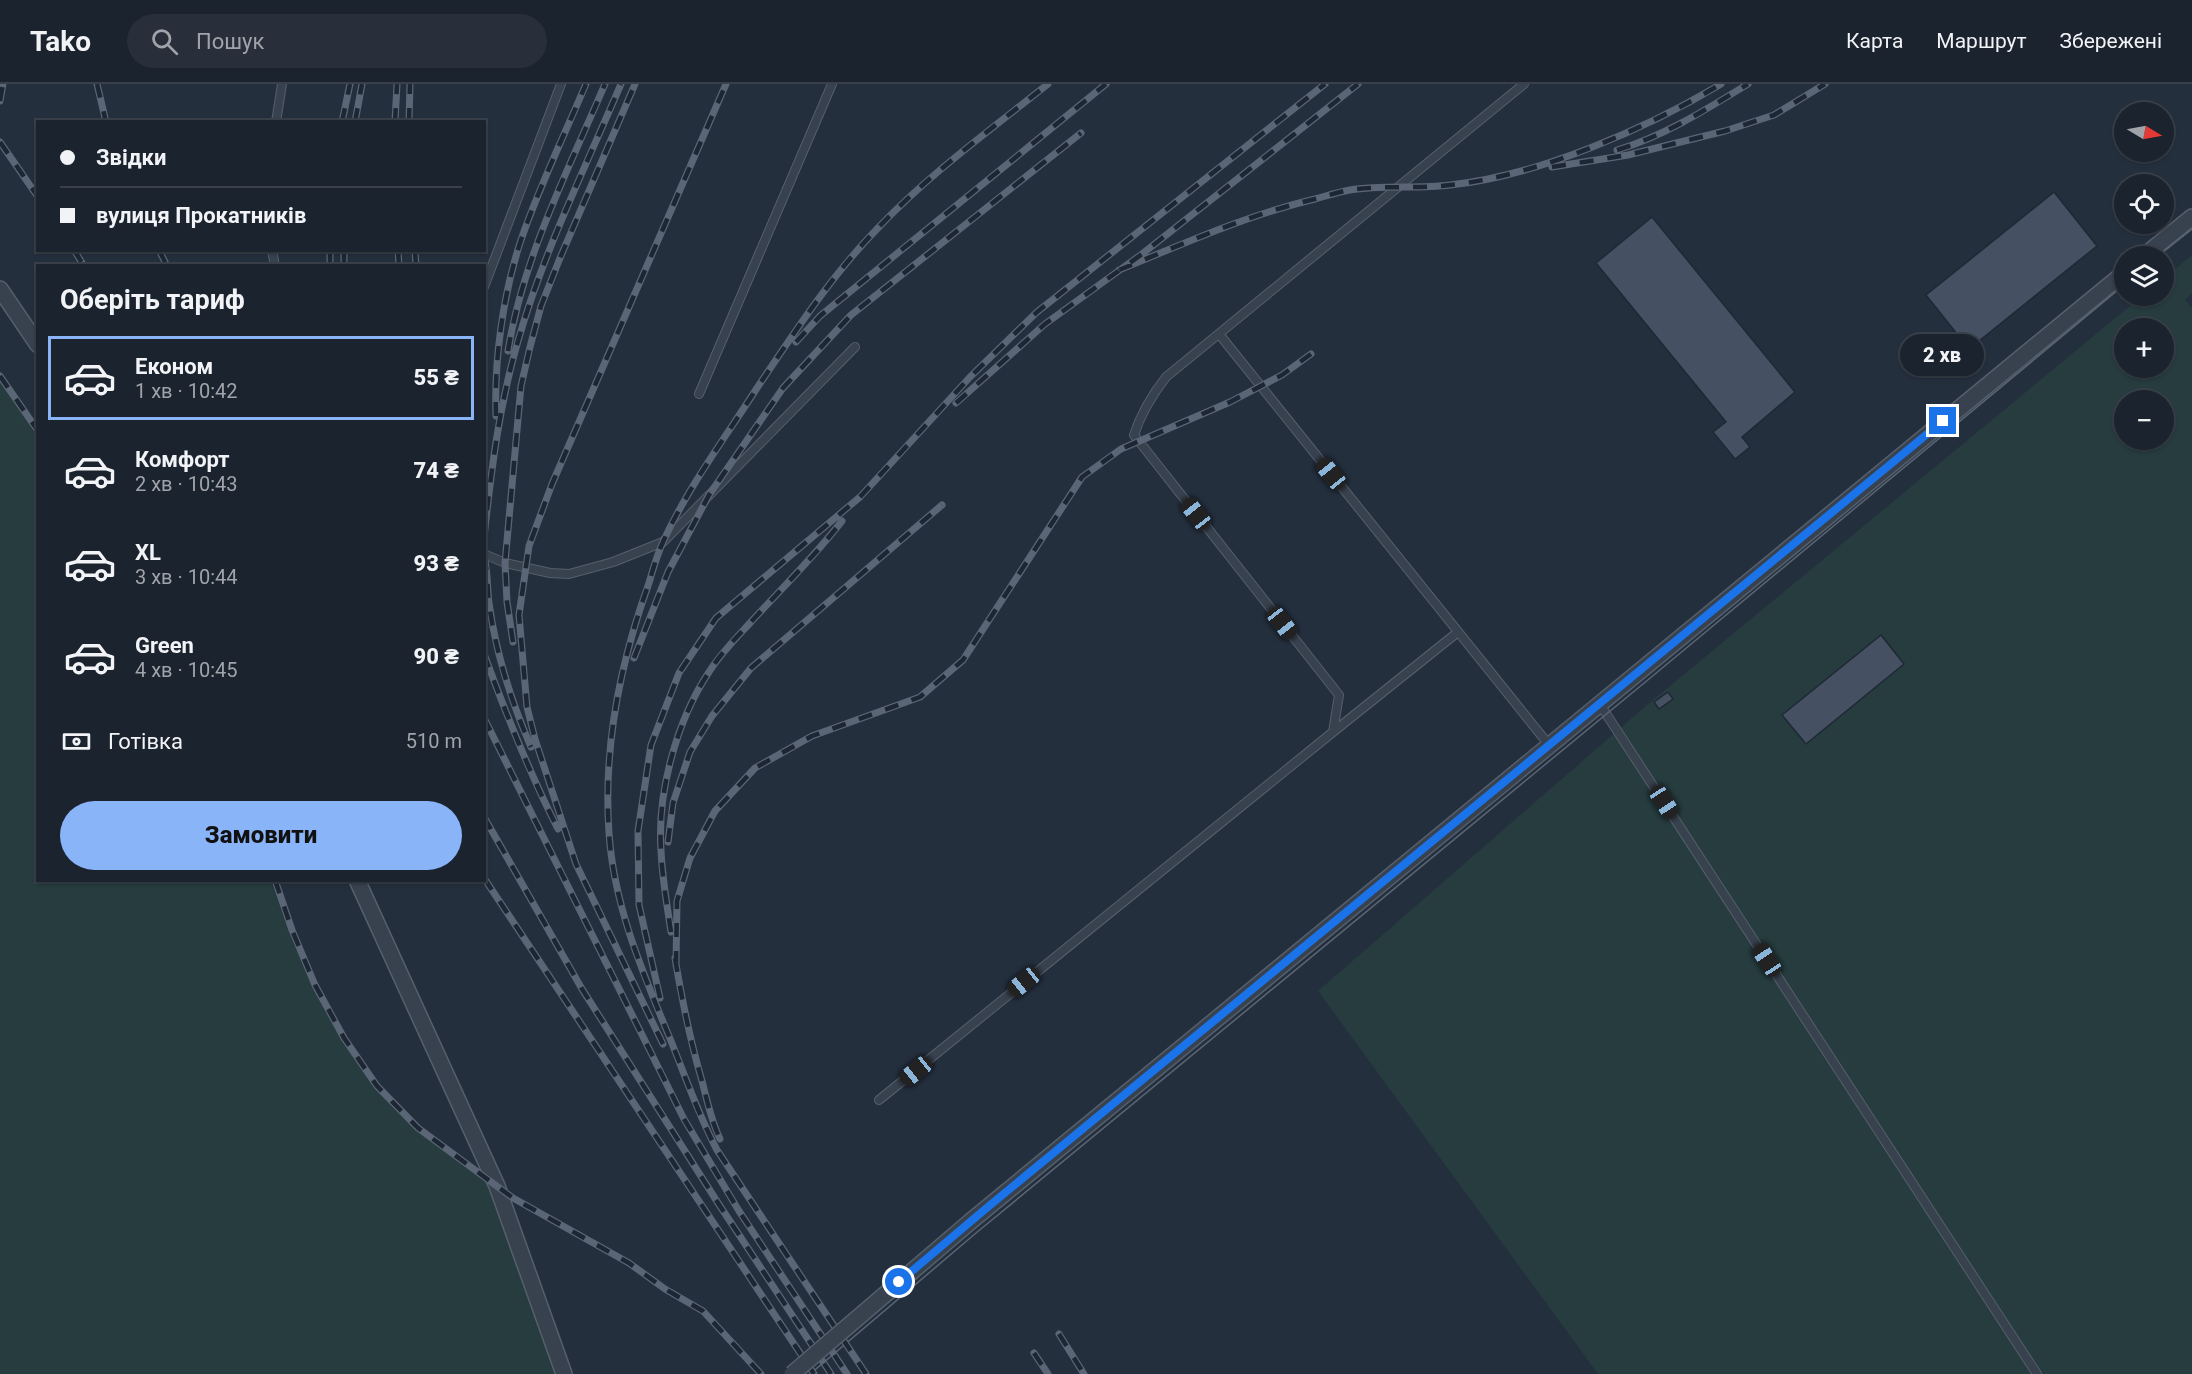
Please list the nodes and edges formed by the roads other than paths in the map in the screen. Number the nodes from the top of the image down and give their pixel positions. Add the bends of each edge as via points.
1 (282, 84) edge
2 (561, 84) edge
3 (832, 84) edge
4 (1524, 84) edge
5 (276, 120) edge
6 (2192, 217) edge
7 (2156, 246) edge
8 (2114, 281) edge
9 (486, 282) edge
10 (0, 289) edge
11 (1219, 334) junction
12 (36, 342) edge
13 (855, 347) dead end
14 (699, 394) dead end
15 (486, 555) edge
16 (1458, 632) junction
17 (1599, 704) junction
18 (1333, 732) junction
19 (1549, 745) junction
20 (358, 882) edge
21 (879, 1100) dead end
22 (564, 1374) edge
23 (792, 1374) edge
24 (2037, 1374) edge

1 - 5 lane
2 - 9 lane
3 - 14 lane
4 - 11 lane
6 - 7 street
8 - 17 street
10 - 12 street
11 - 16 lane
11 - 18 lane via 1166,377 1151,396 1134,435 1339,695
13 - 15 lane via 663,542 569,574 504,563
16 - 18 lane
16 - 19 lane
17 - 19 street
17 - 24 lane
18 - 21 lane
19 - 23 street, bridge via 971,1221
20 - 22 street via 497,1186

